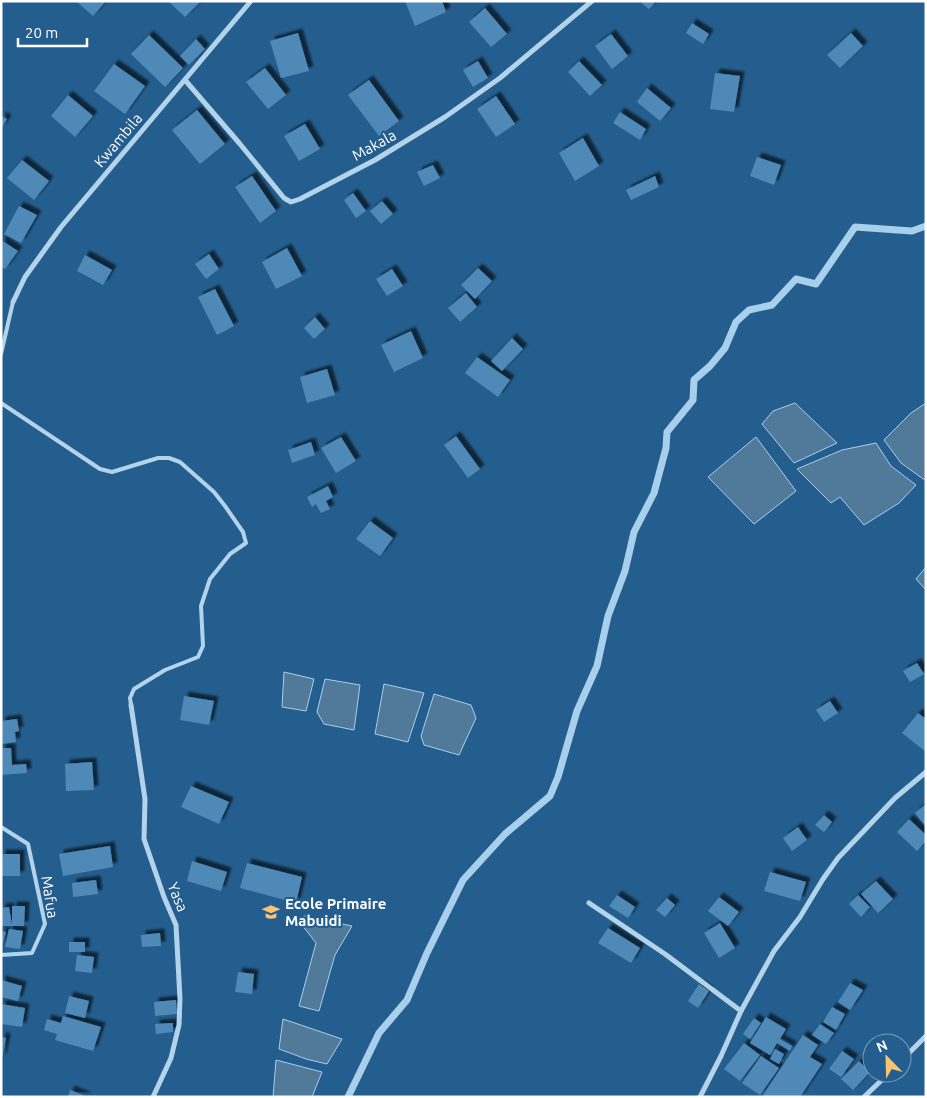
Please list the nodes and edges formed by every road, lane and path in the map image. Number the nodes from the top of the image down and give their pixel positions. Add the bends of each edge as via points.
1 (251, 1) edge
2 (592, 1) edge
3 (185, 80) junction
4 (13, 302) joint
5 (1, 354) edge
6 (1, 403) edge
7 (131, 705) joint
8 (926, 772) edge
9 (1, 827) edge
10 (589, 903) dead end
11 (1, 955) edge
12 (741, 1011) junction
13 (926, 1036) edge
14 (912, 1050) edge
15 (879, 1083) edge
16 (153, 1097) edge
17 (700, 1097) edge
18 (864, 1097) edge

1 - 3 street, Kwambila
2 - 3 street, Makala via 500,78 445,116 376,160 291,202 284,198
3 - 4 street, Kwambila via 61,227 25,277
4 - 5 lane
6 - 7 lane via 100,469 112,472 158,458 180,462 214,492 243,532 246,542 230,554 210,579 201,606 203,646 198,657 165,670 134,689
7 - 16 street, Yasa via 145,794 144,839 176,925 180,990 179,1025 171,1058
8 - 12 street via 895,798 838,858 774,950
9 - 11 lane, Mafua via 28,844 45,924 32,953
10 - 12 street
12 - 17 street
13 - 14 street
15 - 18 street

